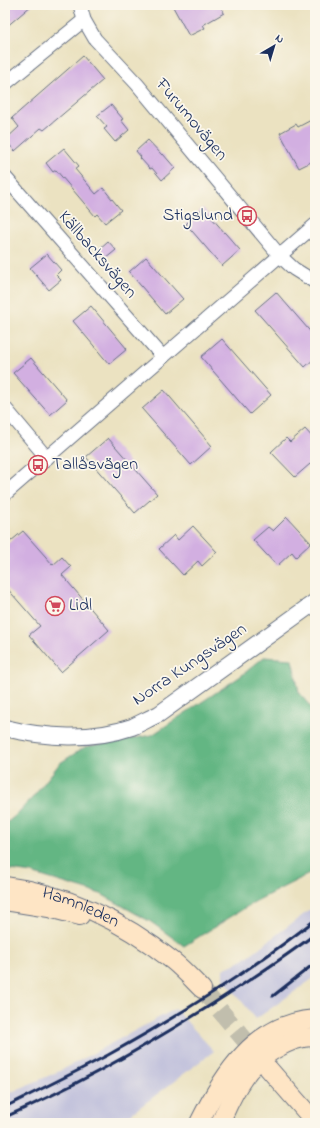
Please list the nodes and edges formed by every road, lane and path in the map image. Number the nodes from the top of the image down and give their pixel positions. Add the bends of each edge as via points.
1 (80, 5) edge
2 (84, 20) junction
3 (5, 84) edge
4 (5, 177) edge
5 (315, 225) edge
6 (280, 256) junction
7 (315, 282) edge
8 (163, 357) junction
9 (5, 408) edge
10 (47, 458) junction
11 (5, 494) edge
12 (315, 602) edge
13 (5, 728) edge
14 (5, 886) edge
15 (5, 901) edge
16 (151, 945) junction
17 (202, 988) tunnel mouth
18 (315, 1018) edge
19 (315, 1037) edge
20 (268, 1068) tunnel mouth
21 (298, 1102) junction
22 (315, 1122) edge
23 (199, 1123) edge
24 (220, 1123) edge
25 (300, 1123) edge

1 - 2 street, Furumovägen
2 - 3 street
2 - 6 street, Furumovägen via 95,39 137,84
4 - 8 street, Källbacksvägen
5 - 6 street
6 - 7 street, Furumovägen via 294,269
6 - 8 street
8 - 10 street
9 - 10 street
10 - 11 street
12 - 13 street, Norra Kungsvägen via 160,714 131,727 75,737 48,736
14 - 16 main road, Hamnleden via 53,895 85,907 103,915
15 - 16 main road, Hamnleden via 81,916
16 - 17 main road, Hamnleden
18 - 23 main road via 285,1025 248,1049 232,1067
19 - 24 main road via 292,1041 258,1061 243,1078
20 - 21 main road
21 - 22 main road
21 - 25 main road

